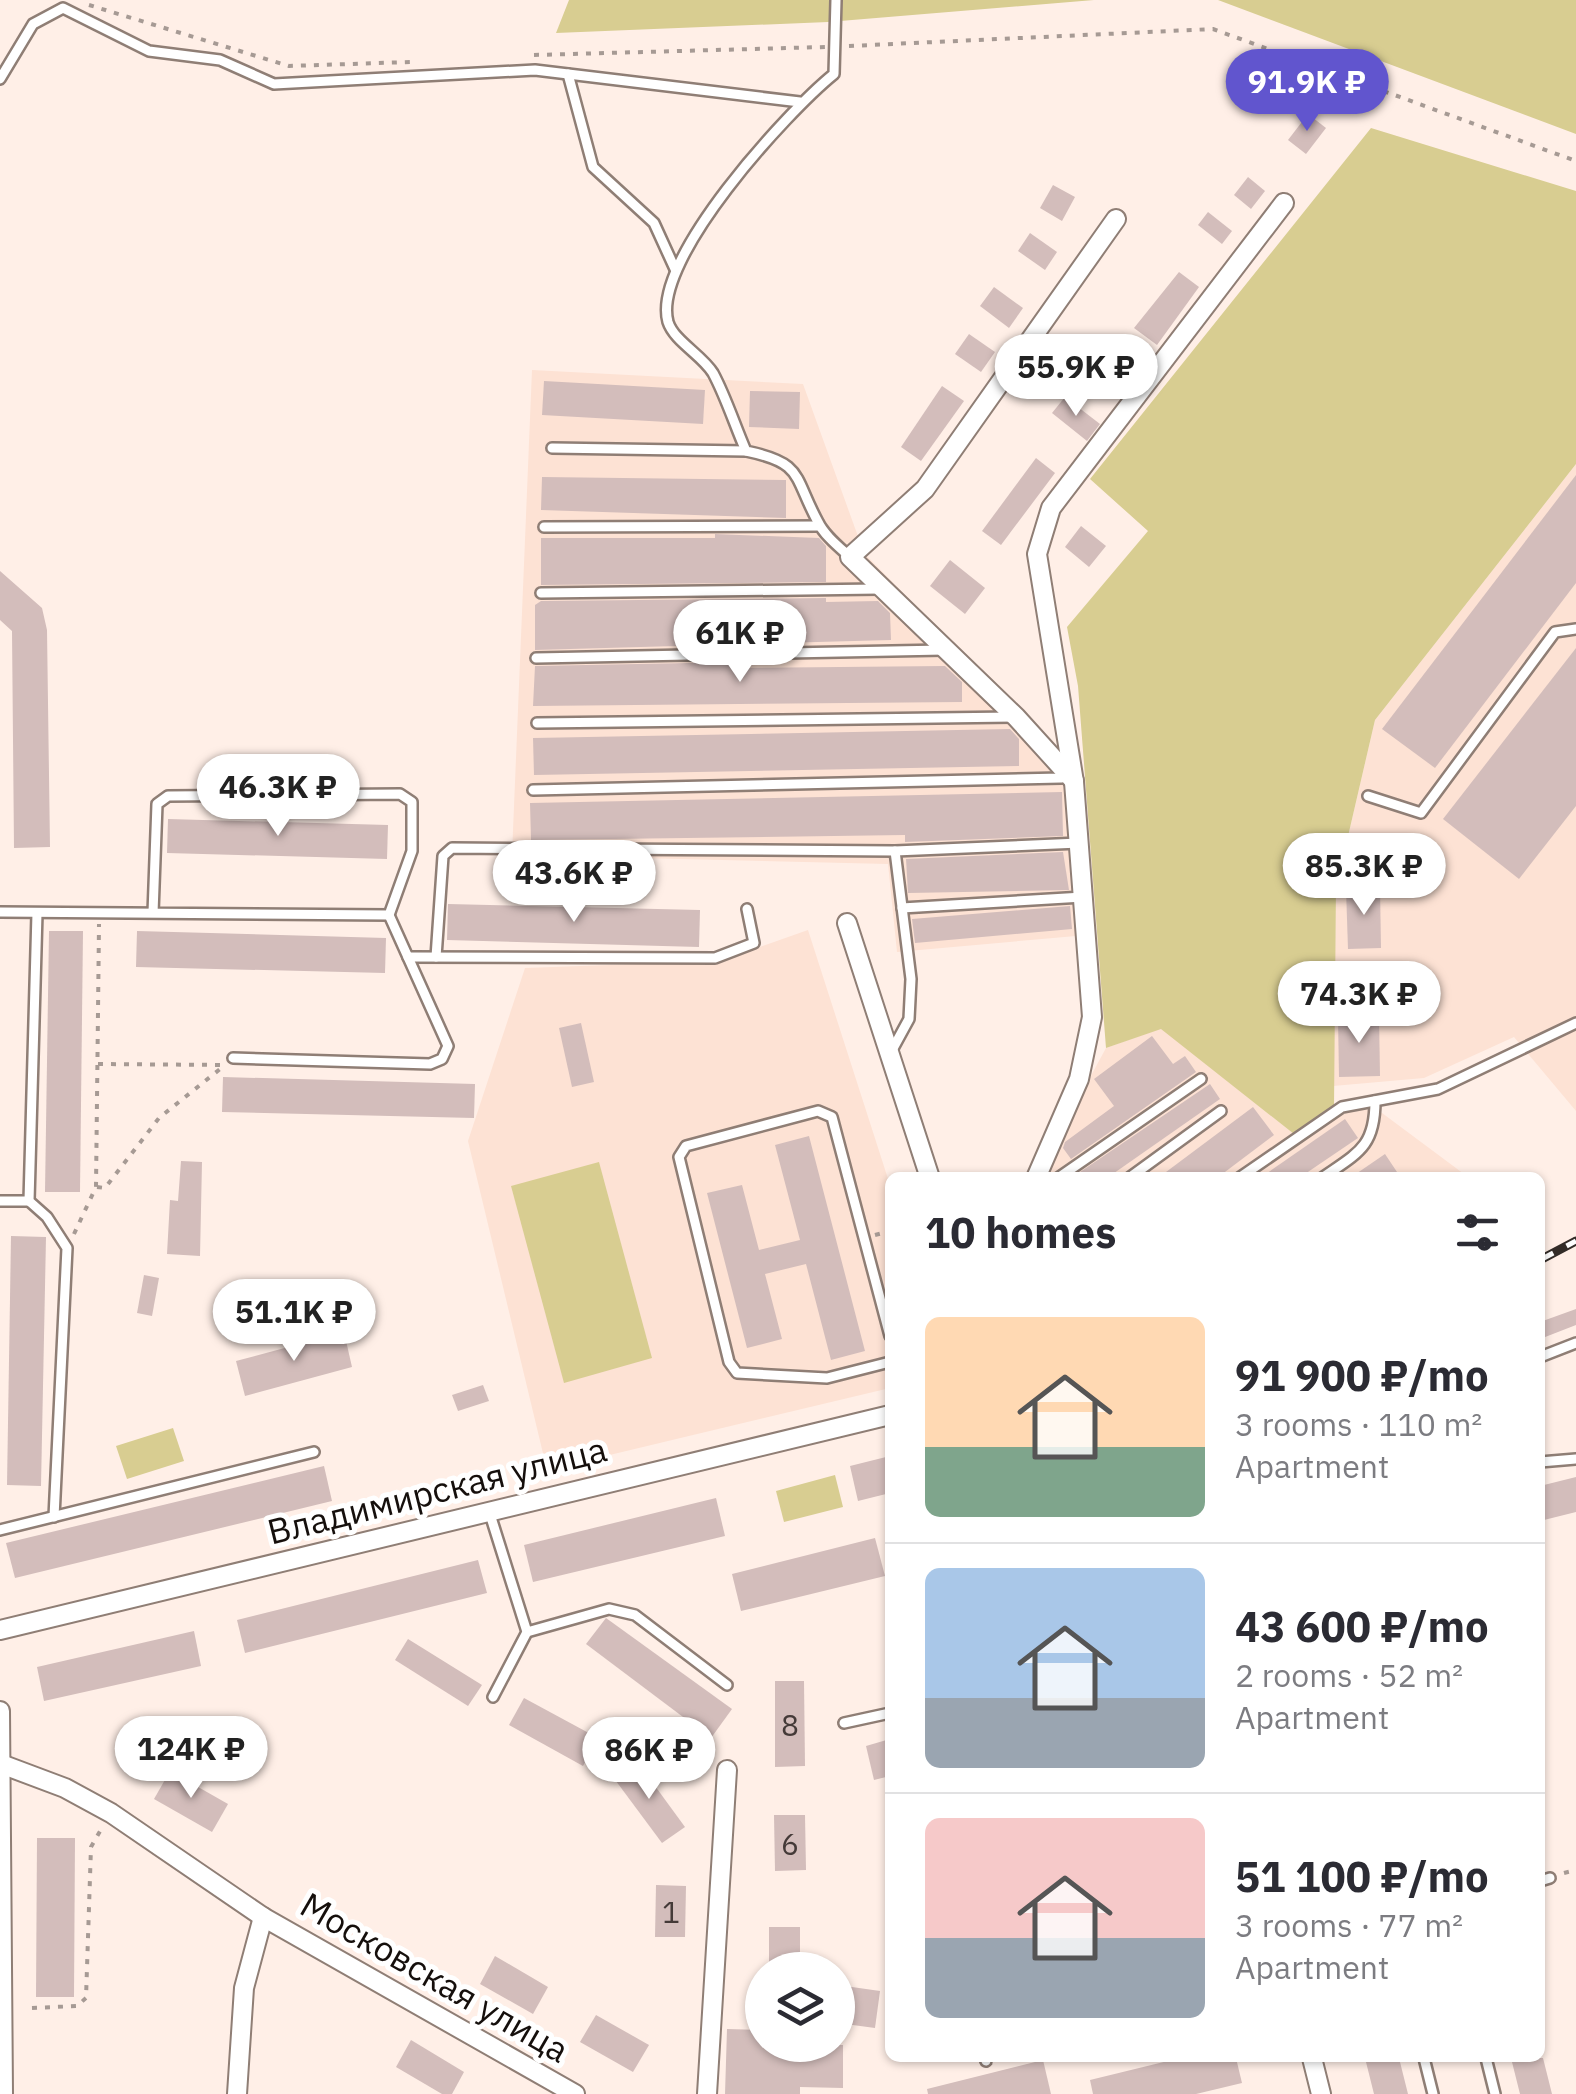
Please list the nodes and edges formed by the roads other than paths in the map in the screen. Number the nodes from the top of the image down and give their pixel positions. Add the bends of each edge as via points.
1 (836, 0) edge
2 (568, 74) junction
3 (0, 79) edge
4 (800, 102) junction
5 (1284, 203) dead end
6 (1116, 219) dead end
7 (674, 269) junction
8 (552, 448) dead end
9 (746, 451) junction
10 (819, 526) junction
11 (544, 527) dead end
12 (850, 557) junction
13 (883, 589) junction
14 (542, 592) dead end
15 (1576, 629) edge
16 (947, 650) junction
17 (536, 658) dead end
18 (1016, 717) junction
19 (537, 723) dead end
20 (1071, 778) junction
21 (533, 790) dead end
22 (1368, 796) dead end
23 (1079, 843) junction
24 (895, 851) junction
25 (1083, 896) junction
26 (902, 908) junction
27 (747, 909) dead end
28 (0, 912) edge
29 (37, 912) junction
30 (153, 913) junction
31 (389, 915) junction
32 (848, 922) dead end
33 (408, 957) junction
34 (436, 957) junction
35 (1576, 1023) edge
36 (892, 1052) junction
37 (229, 1061) road end
38 (1200, 1079) dead end
39 (1375, 1101) junction
40 (1222, 1111) dead end
41 (928, 1172) edge
42 (1039, 1172) edge
43 (1067, 1172) edge
44 (1136, 1172) edge
45 (1248, 1172) edge
46 (1331, 1172) edge
47 (0, 1201) edge
48 (29, 1201) junction
49 (885, 1317) edge
50 (1576, 1343) edge
51 (1545, 1355) edge
52 (885, 1363) edge
53 (885, 1416) edge
54 (314, 1452) dead end
55 (1576, 1460) edge
56 (1545, 1462) edge
57 (489, 1511) junction
58 (54, 1517) junction
59 (0, 1530) edge
60 (0, 1630) edge
61 (527, 1632) junction
62 (726, 1684) dead end
63 (493, 1697) dead end
64 (0, 1712) edge
65 (885, 1714) edge
66 (844, 1724) dead end
67 (0, 1764) edge
68 (727, 1770) dead end
69 (264, 1917) junction
70 (1, 1946) edge
71 (1313, 2062) edge
72 (1425, 2062) edge
73 (1487, 2062) edge
74 (2, 2094) edge
75 (238, 2094) edge
76 (575, 2094) edge
77 (707, 2094) edge
78 (1321, 2094) edge
79 (1433, 2094) edge
80 (1495, 2094) edge

1 - 4 lane via 834,74
2 - 3 lane via 535,70 274,84 220,60 150,51 63,8 33,24
2 - 4 lane
2 - 7 lane via 594,167 654,223
4 - 7 lane via 743,168
5 - 20 street via 1051,508 1036,554
6 - 12 street via 926,489
7 - 9 lane via 666,298 669,325 713,374
8 - 9 lane
9 - 10 lane via 787,462
10 - 11 lane
10 - 12 lane
12 - 13 street
13 - 14 lane
13 - 16 street
15 - 22 lane via 1555,632 1421,814
16 - 17 lane
16 - 18 street
18 - 19 lane
18 - 20 street
20 - 21 lane
20 - 23 street
23 - 24 lane
23 - 25 street
24 - 26 lane
24 - 34 lane via 452,848 443,856
25 - 26 lane
25 - 42 street via 1092,1017 1078,1078
26 - 36 lane via 909,1019
27 - 34 lane via 754,943 715,958
28 - 29 lane
29 - 30 lane
29 - 48 lane
30 - 31 lane
30 - 31 lane via 157,804 168,796 400,794 412,802 412,851
31 - 33 lane
32 - 36 street
33 - 34 lane
33 - 37 lane via 448,1046 442,1059
35 - 39 lane via 1438,1089
36 - 41 street
38 - 43 lane
39 - 45 lane via 1342,1107
39 - 46 lane via 1375,1129 1362,1151
40 - 44 lane
47 - 48 lane
48 - 58 lane via 68,1248
49 - 52 lane via 832,1116 818,1111 686,1146 679,1156 737,1373 827,1378
50 - 51 lane
53 - 57 street, Владимирская улица
54 - 58 lane
55 - 56 lane
57 - 60 street, Владимирская улица
57 - 61 lane
58 - 59 lane
61 - 62 lane via 609,1608 636,1615
61 - 63 lane
64 - 67 street
65 - 66 lane
67 - 69 street, Московская улица via 111,1814
67 - 70 street
68 - 77 street
69 - 75 street, Московская улица via 244,1988
69 - 76 street, Московская улица
70 - 74 street
71 - 78 street
72 - 79 lane
73 - 80 lane

